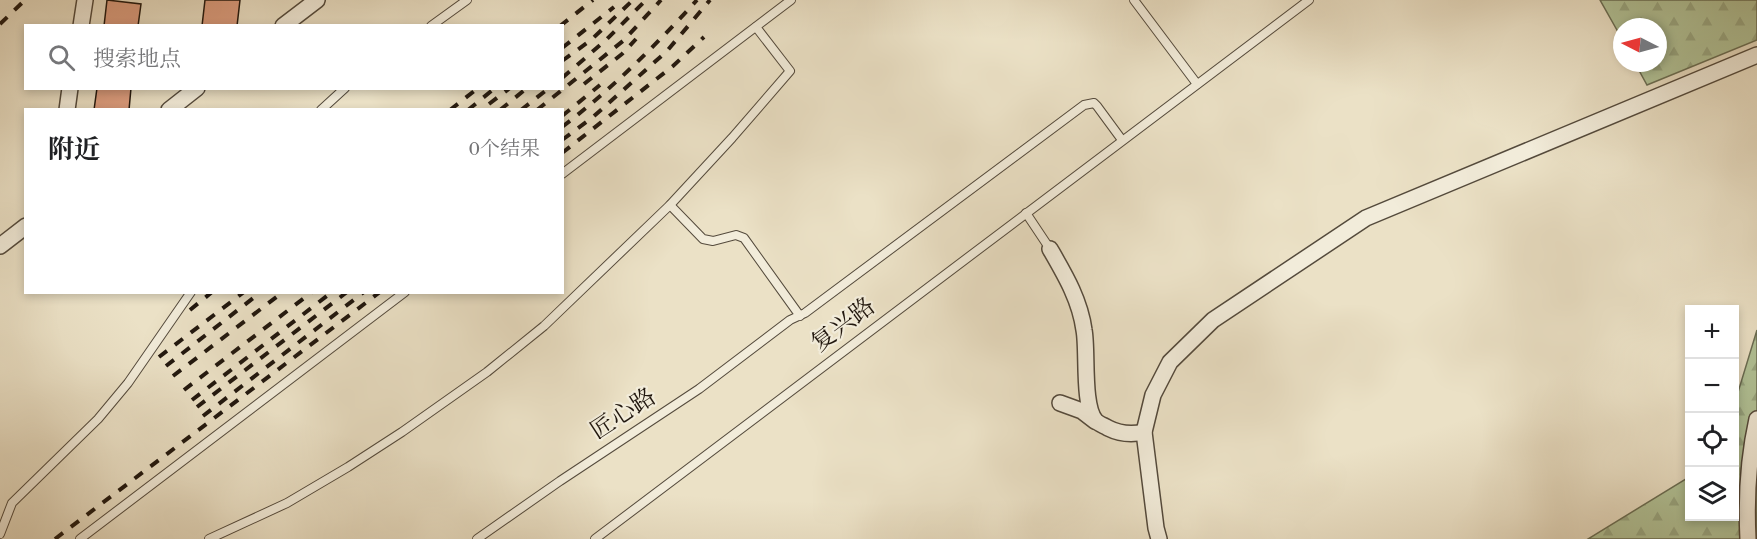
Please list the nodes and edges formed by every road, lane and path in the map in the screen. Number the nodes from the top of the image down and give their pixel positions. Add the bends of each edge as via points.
1 (85, 0) edge
2 (318, 0) edge
3 (467, 0) edge
4 (791, 0) edge
5 (1134, 0) edge
6 (1309, 0) edge
7 (81, 24) edge
8 (286, 24) edge
9 (434, 24) edge
10 (756, 27) junction
11 (1757, 55) edge
12 (1197, 84) junction
13 (70, 90) edge
14 (194, 90) edge
15 (342, 90) edge
16 (67, 108) edge
17 (172, 108) edge
18 (323, 108) edge
19 (1119, 142) junction
20 (564, 172) edge
21 (670, 205) junction
22 (1026, 213) junction
23 (24, 228) edge
24 (0, 246) edge
25 (1050, 249) joint
26 (190, 294) edge
27 (402, 294) edge
28 (800, 316) junction
29 (1060, 403) dead end
30 (1757, 419) edge
31 (1095, 421) junction
32 (1144, 432) junction
33 (0, 533) edge
34 (5, 539) edge
35 (80, 539) edge
36 (209, 539) edge
37 (477, 539) edge
38 (595, 539) edge
39 (1159, 539) edge
40 (1748, 539) edge

1 - 7 street
2 - 8 street
3 - 9 lane
4 - 10 lane
5 - 12 lane
6 - 12 lane, 复兴路
10 - 20 lane
10 - 21 lane via 790,71
11 - 32 street via 1366,218 1213,320 1170,362 1153,395
12 - 19 lane, 复兴路
13 - 16 street
14 - 17 street
15 - 18 lane
19 - 22 lane, 复兴路
19 - 28 lane, 匠心路 via 1097,106 1084,105
21 - 28 lane via 703,239 713,241 736,235 744,238
21 - 36 lane via 544,326 487,372 348,467 287,503
22 - 25 lane
22 - 38 lane, 复兴路
23 - 24 street
25 - 31 street via 1078,304 1085,331 1088,402
26 - 33 lane via 98,419 12,503
27 - 35 lane
28 - 37 lane, 匠心路
29 - 31 street
30 - 40 street via 1748,486
31 - 32 street via 1130,435
32 - 39 street
33 - 34 lane

